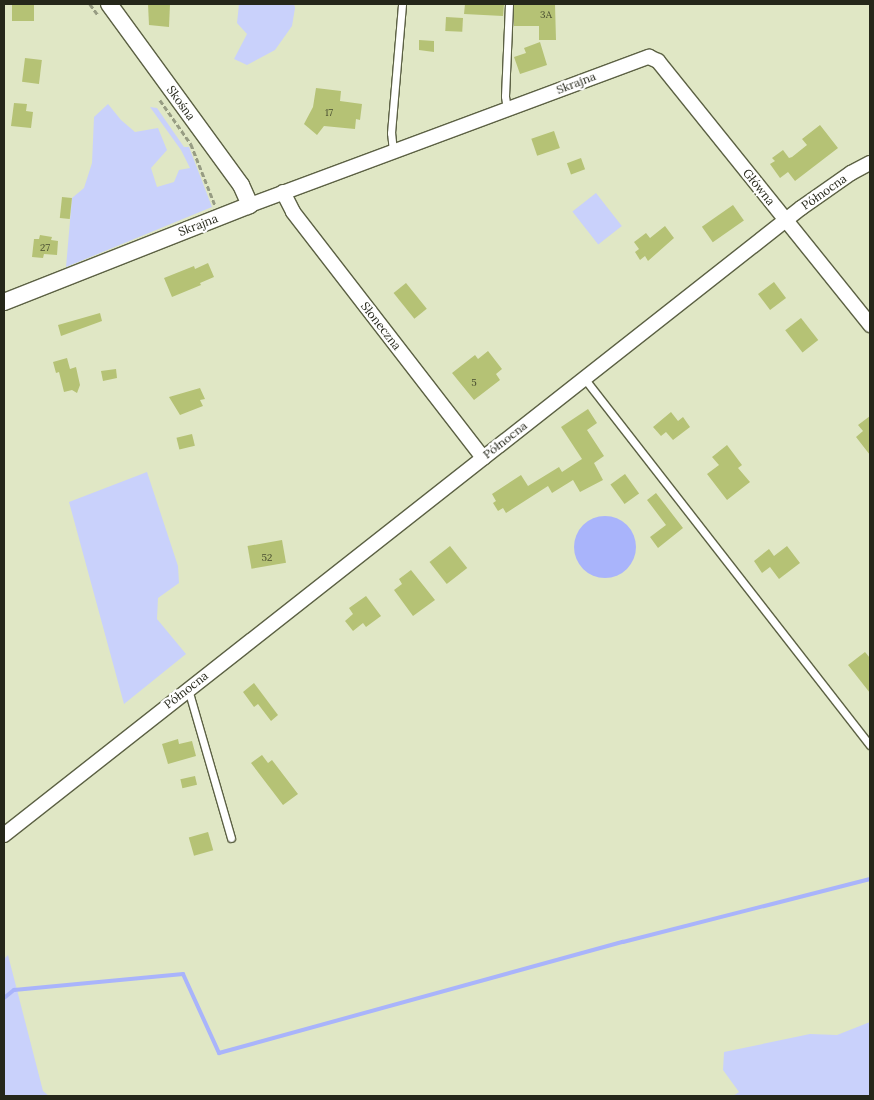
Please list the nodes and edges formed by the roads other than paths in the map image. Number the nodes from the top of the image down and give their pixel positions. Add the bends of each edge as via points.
1 (109, 4) edge
2 (402, 4) edge
3 (509, 4) edge
4 (644, 57) joint
5 (507, 109) junction
6 (393, 151) junction
7 (870, 163) edge
8 (282, 192) junction
9 (250, 205) junction
10 (785, 220) junction
11 (4, 302) edge
12 (870, 325) edge
13 (584, 378) junction
14 (483, 458) junction
15 (188, 689) junction
16 (870, 745) edge
17 (4, 835) edge
18 (231, 838) dead end

1 - 9 street, Skośna via 241,185
2 - 6 lane via 390,133
3 - 5 lane via 504,96
4 - 5 street, Skrajna
4 - 10 street, Główna via 658,62
5 - 6 street, Skrajna
6 - 8 street, Skrajna
7 - 10 street, Północna
8 - 9 street, Skrajna
8 - 14 street, Słoneczna via 293,212
9 - 11 street, Skrajna
10 - 12 street, Główna
10 - 13 street, Północna
13 - 14 street, Północna
13 - 16 lane
14 - 15 street, Północna
15 - 17 street, Północna
15 - 18 lane

